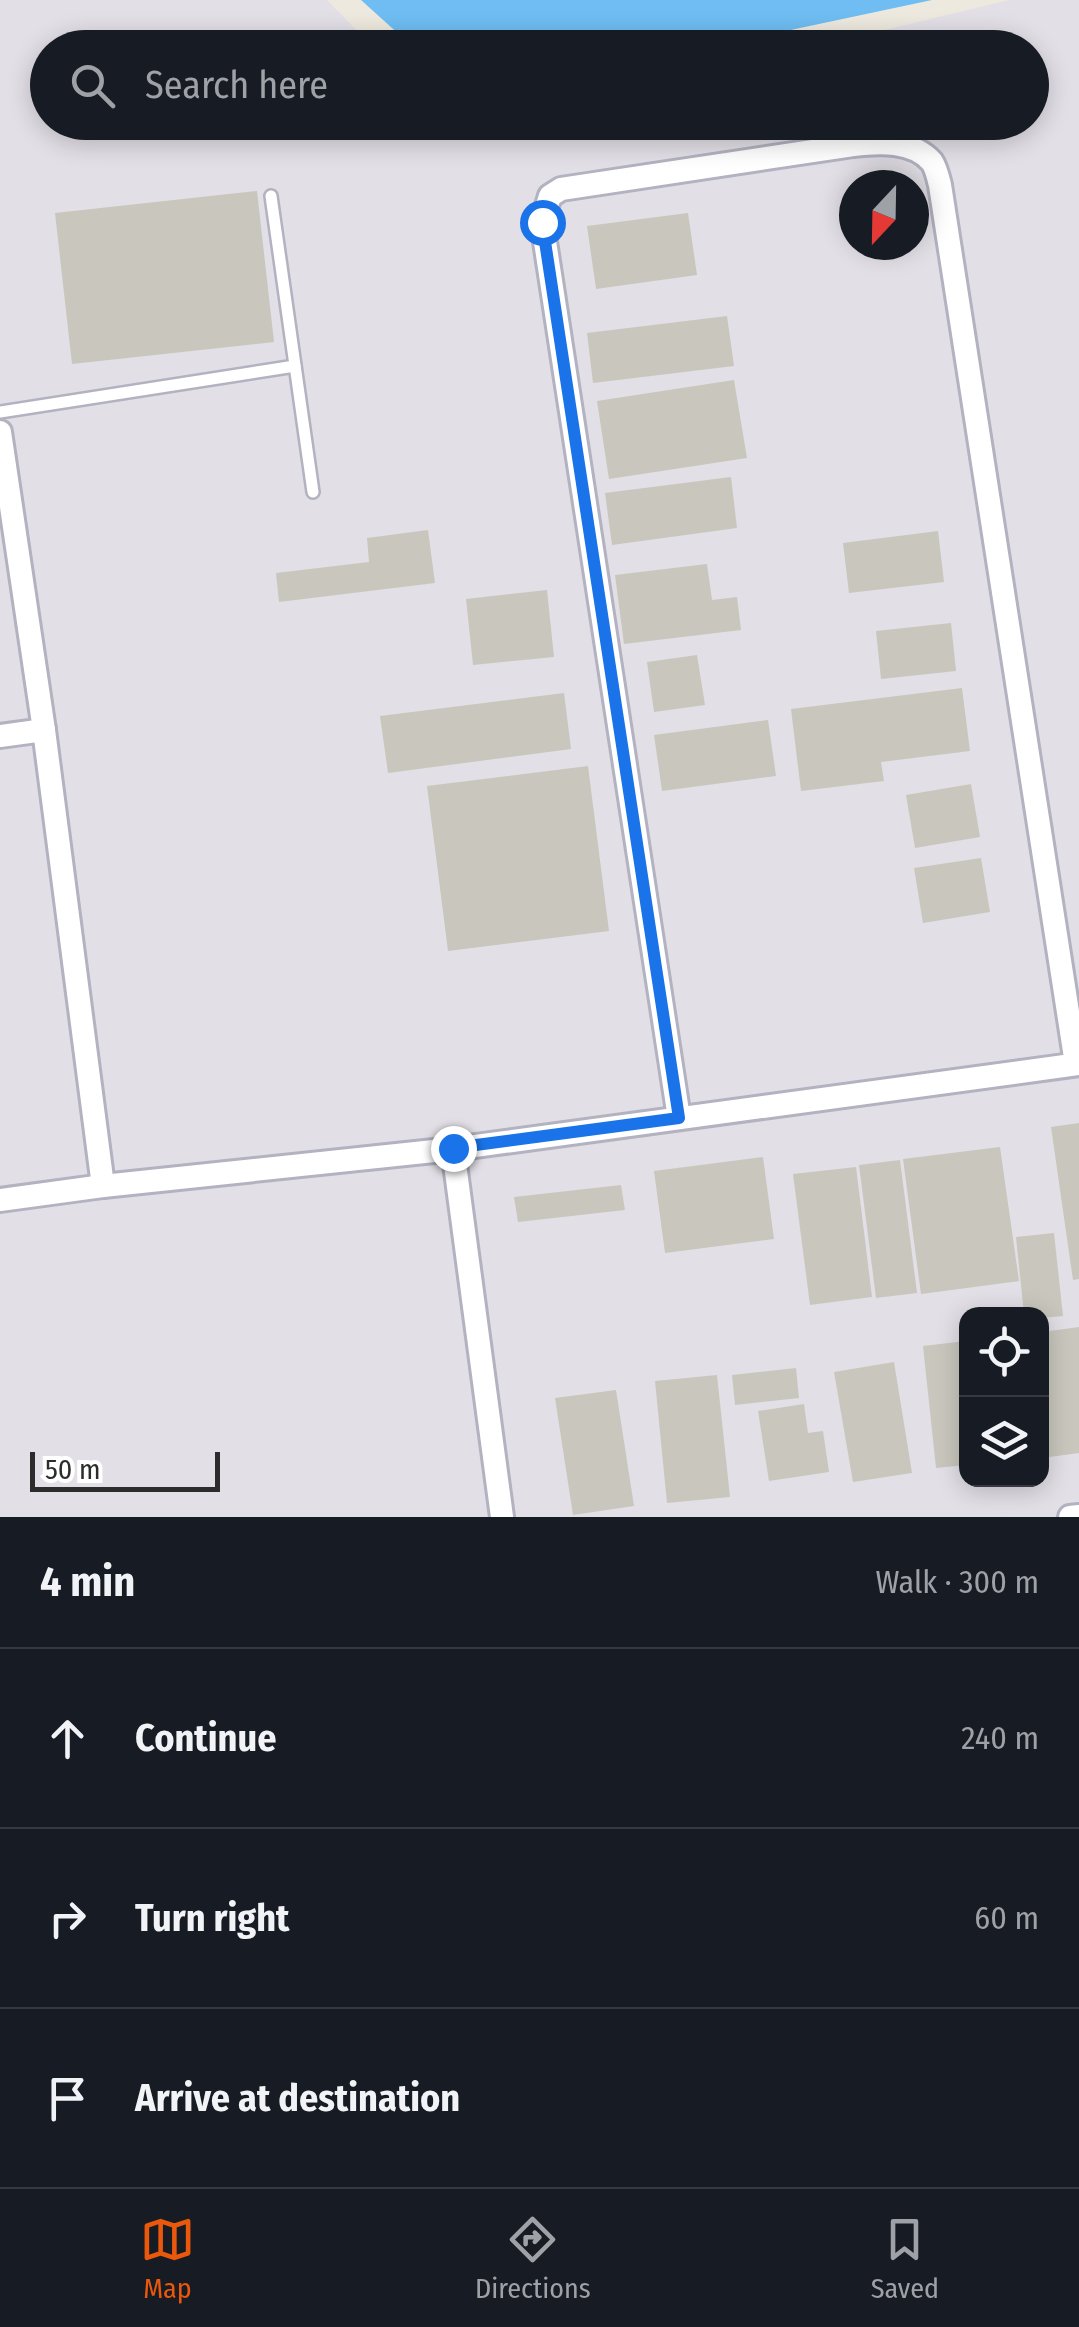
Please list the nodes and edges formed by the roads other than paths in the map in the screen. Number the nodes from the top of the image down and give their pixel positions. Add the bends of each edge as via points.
1 (271, 196) dead end
2 (296, 366) junction
3 (0, 412) edge
4 (0, 432) edge
5 (313, 492) dead end
6 (44, 730) junction
7 (0, 736) edge
8 (1077, 1064) edge
9 (679, 1118) junction
10 (453, 1148) junction
11 (103, 1186) junction
12 (0, 1200) edge
13 (1079, 1516) edge
14 (502, 1517) edge
15 (1070, 1517) edge

1 - 2 lane
2 - 3 lane
2 - 5 lane
4 - 6 street
6 - 7 street
6 - 11 street
8 - 9 street
8 - 9 street via 940,185 934,164 916,149 853,145 561,188 550,196 542,222
9 - 10 street
10 - 11 street
10 - 14 street
11 - 12 street
13 - 15 street

